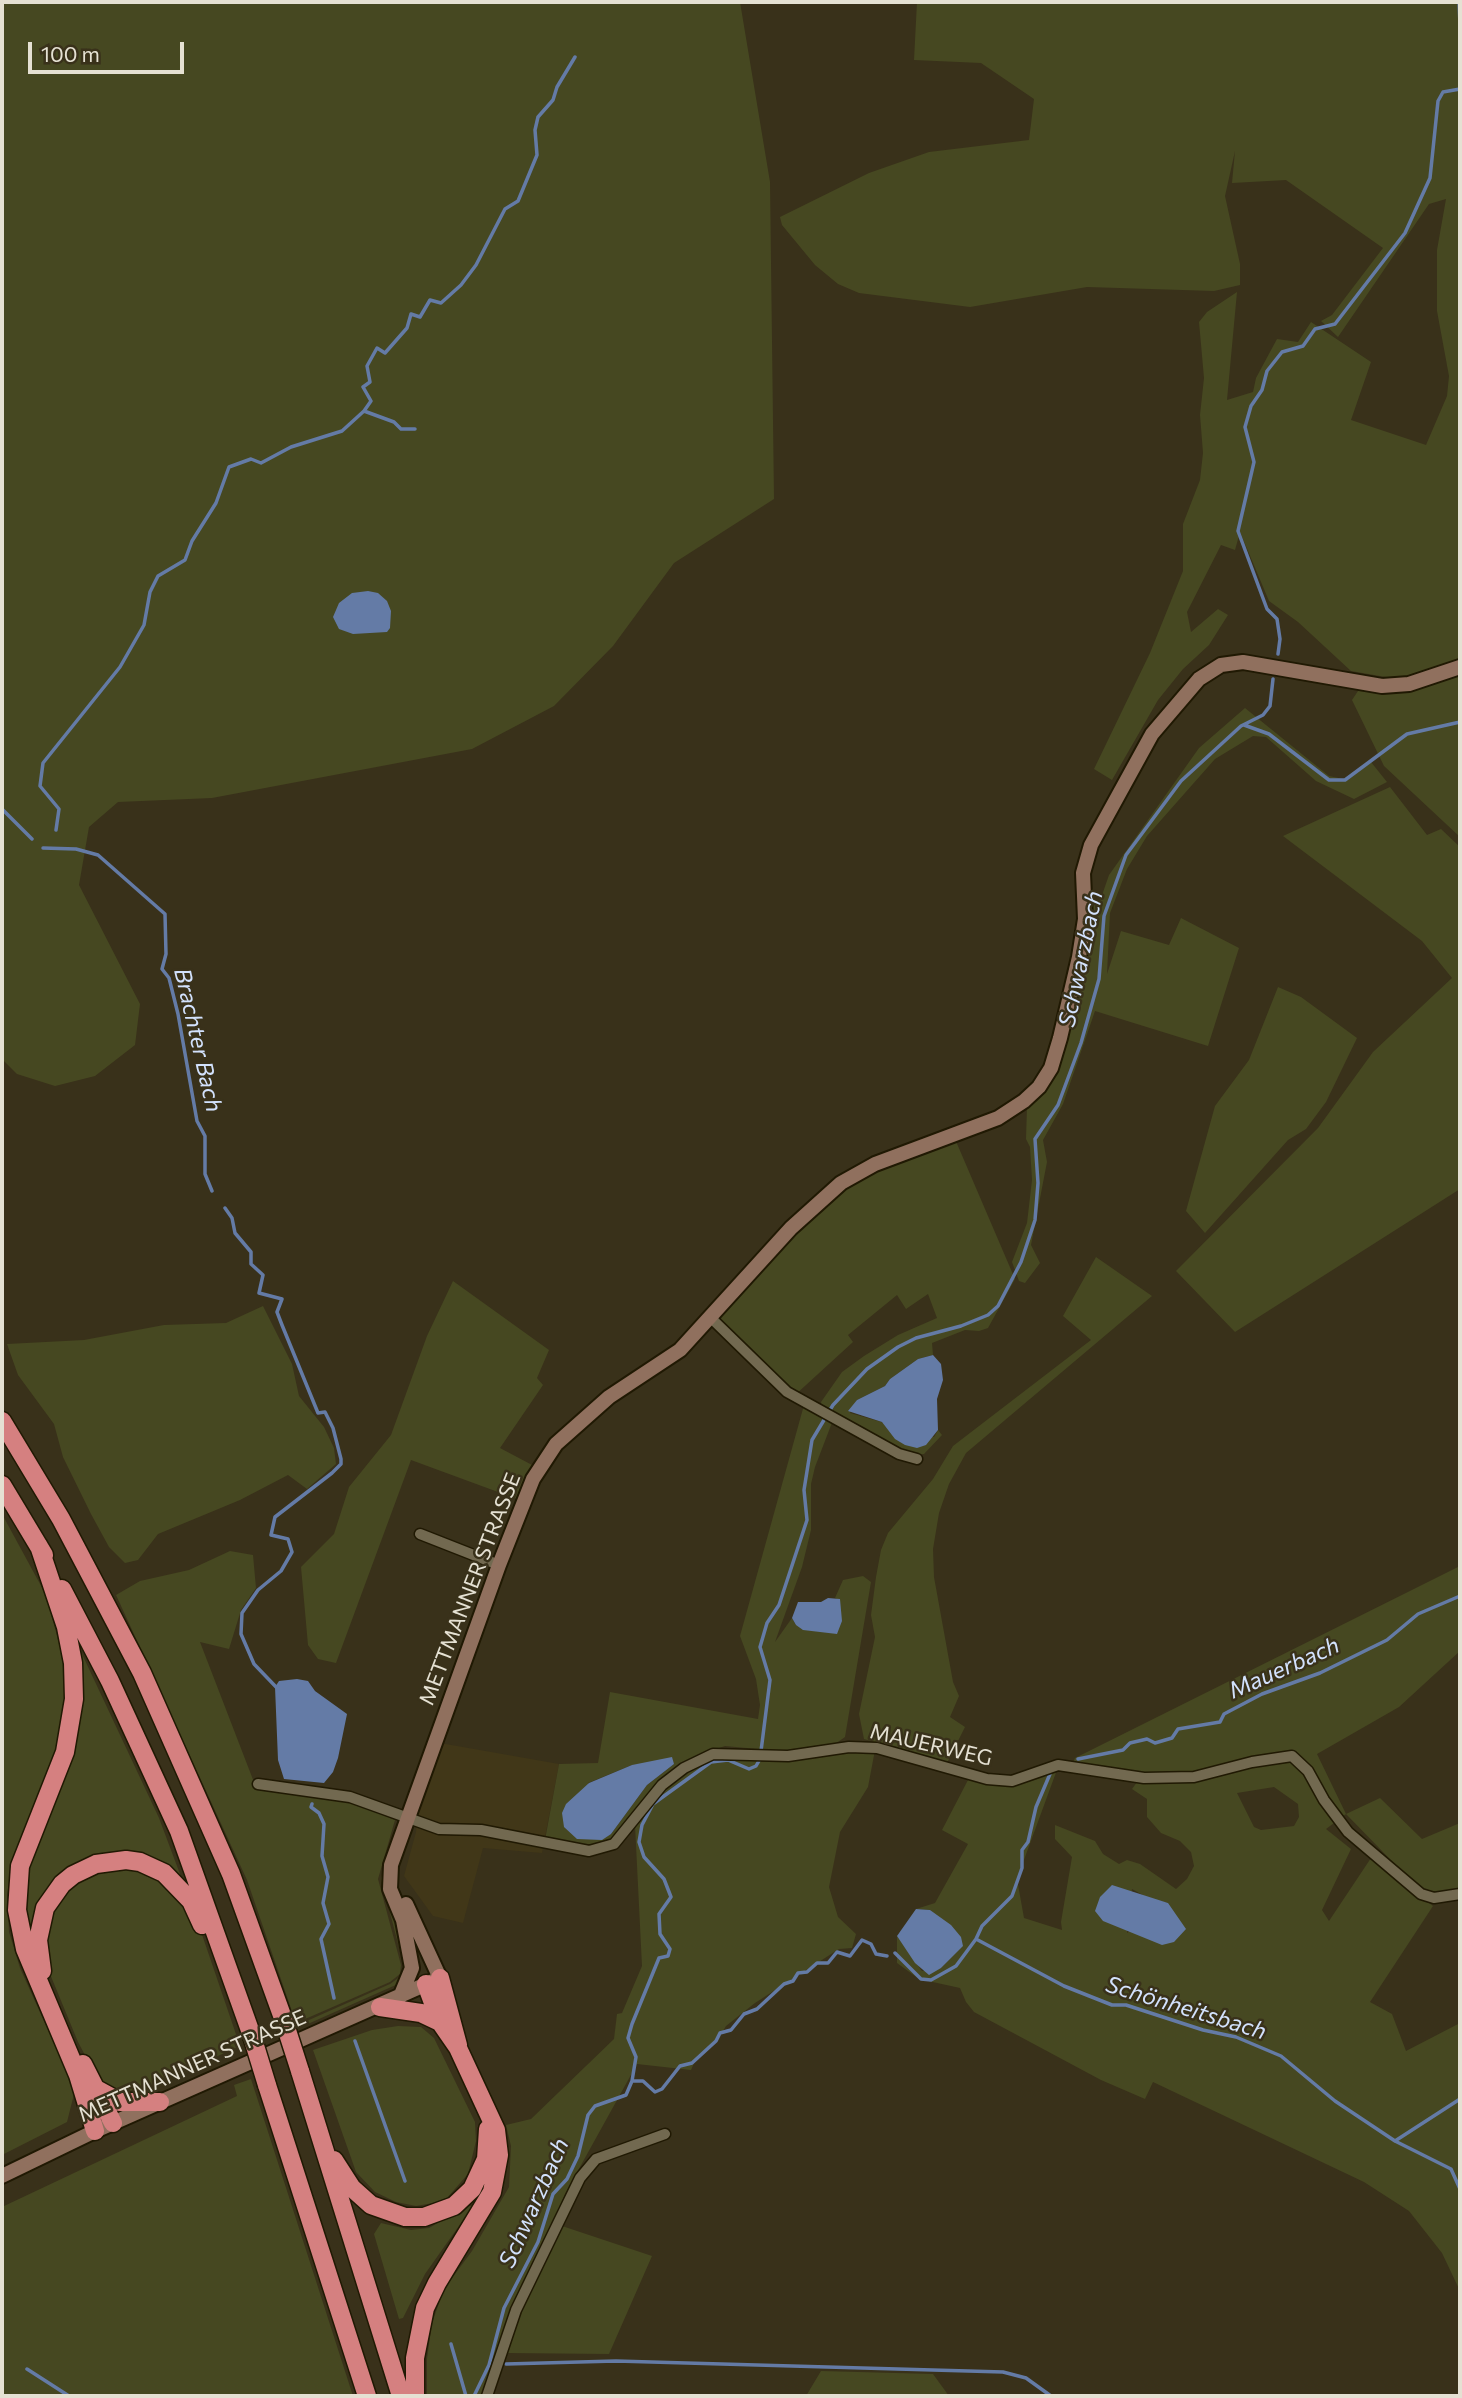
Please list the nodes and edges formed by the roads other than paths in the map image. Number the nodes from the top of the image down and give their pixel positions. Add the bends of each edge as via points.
1 (1460, 667) edge
2 (711, 1318) junction
3 (2, 1421) edge
4 (917, 1459) dead end
5 (2, 1485) edge
6 (420, 1534) dead end
7 (39, 1546) junction
8 (499, 1565) junction
9 (258, 1784) dead end
10 (408, 1819) junction
11 (397, 1852) junction
12 (1460, 1894) edge
13 (403, 1920) junction
14 (433, 1981) junction
15 (400, 1997) junction
16 (240, 1998) junction
17 (380, 2007) junction
18 (440, 2022) junction
19 (458, 2048) junction
20 (98, 2090) junction
21 (160, 2102) junction
22 (489, 2118) junction
23 (113, 2123) junction
24 (95, 2131) junction
25 (319, 2134) junction
26 (665, 2134) dead end
27 (2, 2176) edge
28 (367, 2396) edge
29 (401, 2396) edge
30 (415, 2396) edge
31 (488, 2396) edge

1 - 2 main road, METTMANNER STRASSE via 1409,684 1382,686 1243,662 1221,666 1199,679 1152,734 1091,845 1083,873 1079,957 1060,1038 1043,1083 998,1118 875,1164 841,1183 791,1228
2 - 4 street via 771,1378 821,1412
2 - 8 main road, METTMANNER STRASSE via 680,1350 609,1397 556,1444 533,1479
3 - 25 highway, bridge via 61,1519 142,1673 231,1874
5 - 7 highway
6 - 8 street
7 - 16 highway via 110,1681 179,1831
7 - 24 highway via 66,1627 74,1699 65,1752 23,1856 17,1910 25,1950 78,2075
8 - 10 main road, METTMANNER STRASSE
9 - 10 street via 350,1797
10 - 11 main road, METTMANNER STRASSE
10 - 12 street, MAUERWEG via 439,1829 481,1830 596,1850 622,1837 651,1795 684,1768 713,1754 788,1756 849,1747 877,1748 987,1779 1012,1781 1058,1765 1144,1778 1194,1777 1292,1756 1308,1771 1348,1832 1420,1894 1434,1898
11 - 13 main road, METTMANNER STRASSE via 389,1878
11 - 14 main road, METTMANNER STRASSE via 399,1888
13 - 14 main road
13 - 15 main road, METTMANNER STRASSE via 412,1968
14 - 15 main road, METTMANNER STRASSE
14 - 18 highway
14 - 19 highway via 456,2029
15 - 17 main road, METTMANNER STRASSE
16 - 20 highway via 227,1992 191,1901 164,1874 126,1860 96,1864 73,1875 45,1909 38,1947 49,1988
16 - 28 highway, bridge
17 - 18 highway via 421,2013
17 - 21 main road, METTMANNER STRASSE
18 - 19 highway
19 - 22 highway
20 - 21 highway via 120,2102
20 - 23 highway
21 - 23 main road, METTMANNER STRASSE
22 - 25 highway via 485,2159 472,2189 454,2206 424,2217 393,2214 361,2198
22 - 30 highway via 499,2141 496,2180 425,2308 415,2358
23 - 24 main road, METTMANNER STRASSE
24 - 27 main road, METTMANNER STRASSE
25 - 29 highway
26 - 31 street via 596,2160 580,2178 520,2301

